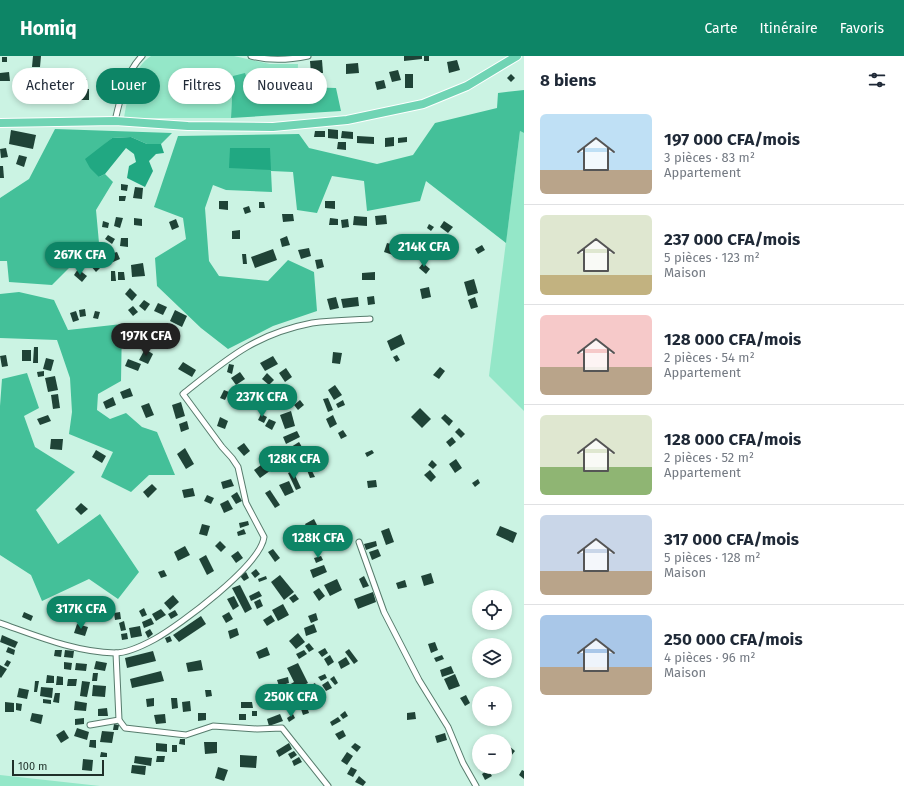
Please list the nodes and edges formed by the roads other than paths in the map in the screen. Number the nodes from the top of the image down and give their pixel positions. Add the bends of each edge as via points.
1 (142, 56) edge
2 (251, 56) edge
3 (308, 56) edge
4 (517, 56) edge
5 (115, 121) junction
6 (0, 123) edge
7 (370, 319) dead end
8 (359, 542) dead end
9 (0, 623) edge
10 (116, 653) junction
11 (119, 720) junction
12 (90, 725) dead end
13 (328, 786) edge
14 (476, 786) edge

1 - 5 street via 136,61 128,76
2 - 3 street via 275,60
4 - 5 highway via 467,86 423,104 347,120 273,127 188,126
5 - 6 highway
7 - 10 street via 311,323 258,340 228,358 183,394 238,467 246,503 262,531 263,542 249,564 174,626 154,640
8 - 14 street via 384,612 419,680 448,727
9 - 10 street via 67,646
10 - 11 street
11 - 12 street
11 - 13 street via 125,728 186,735 213,726 257,730 282,728

